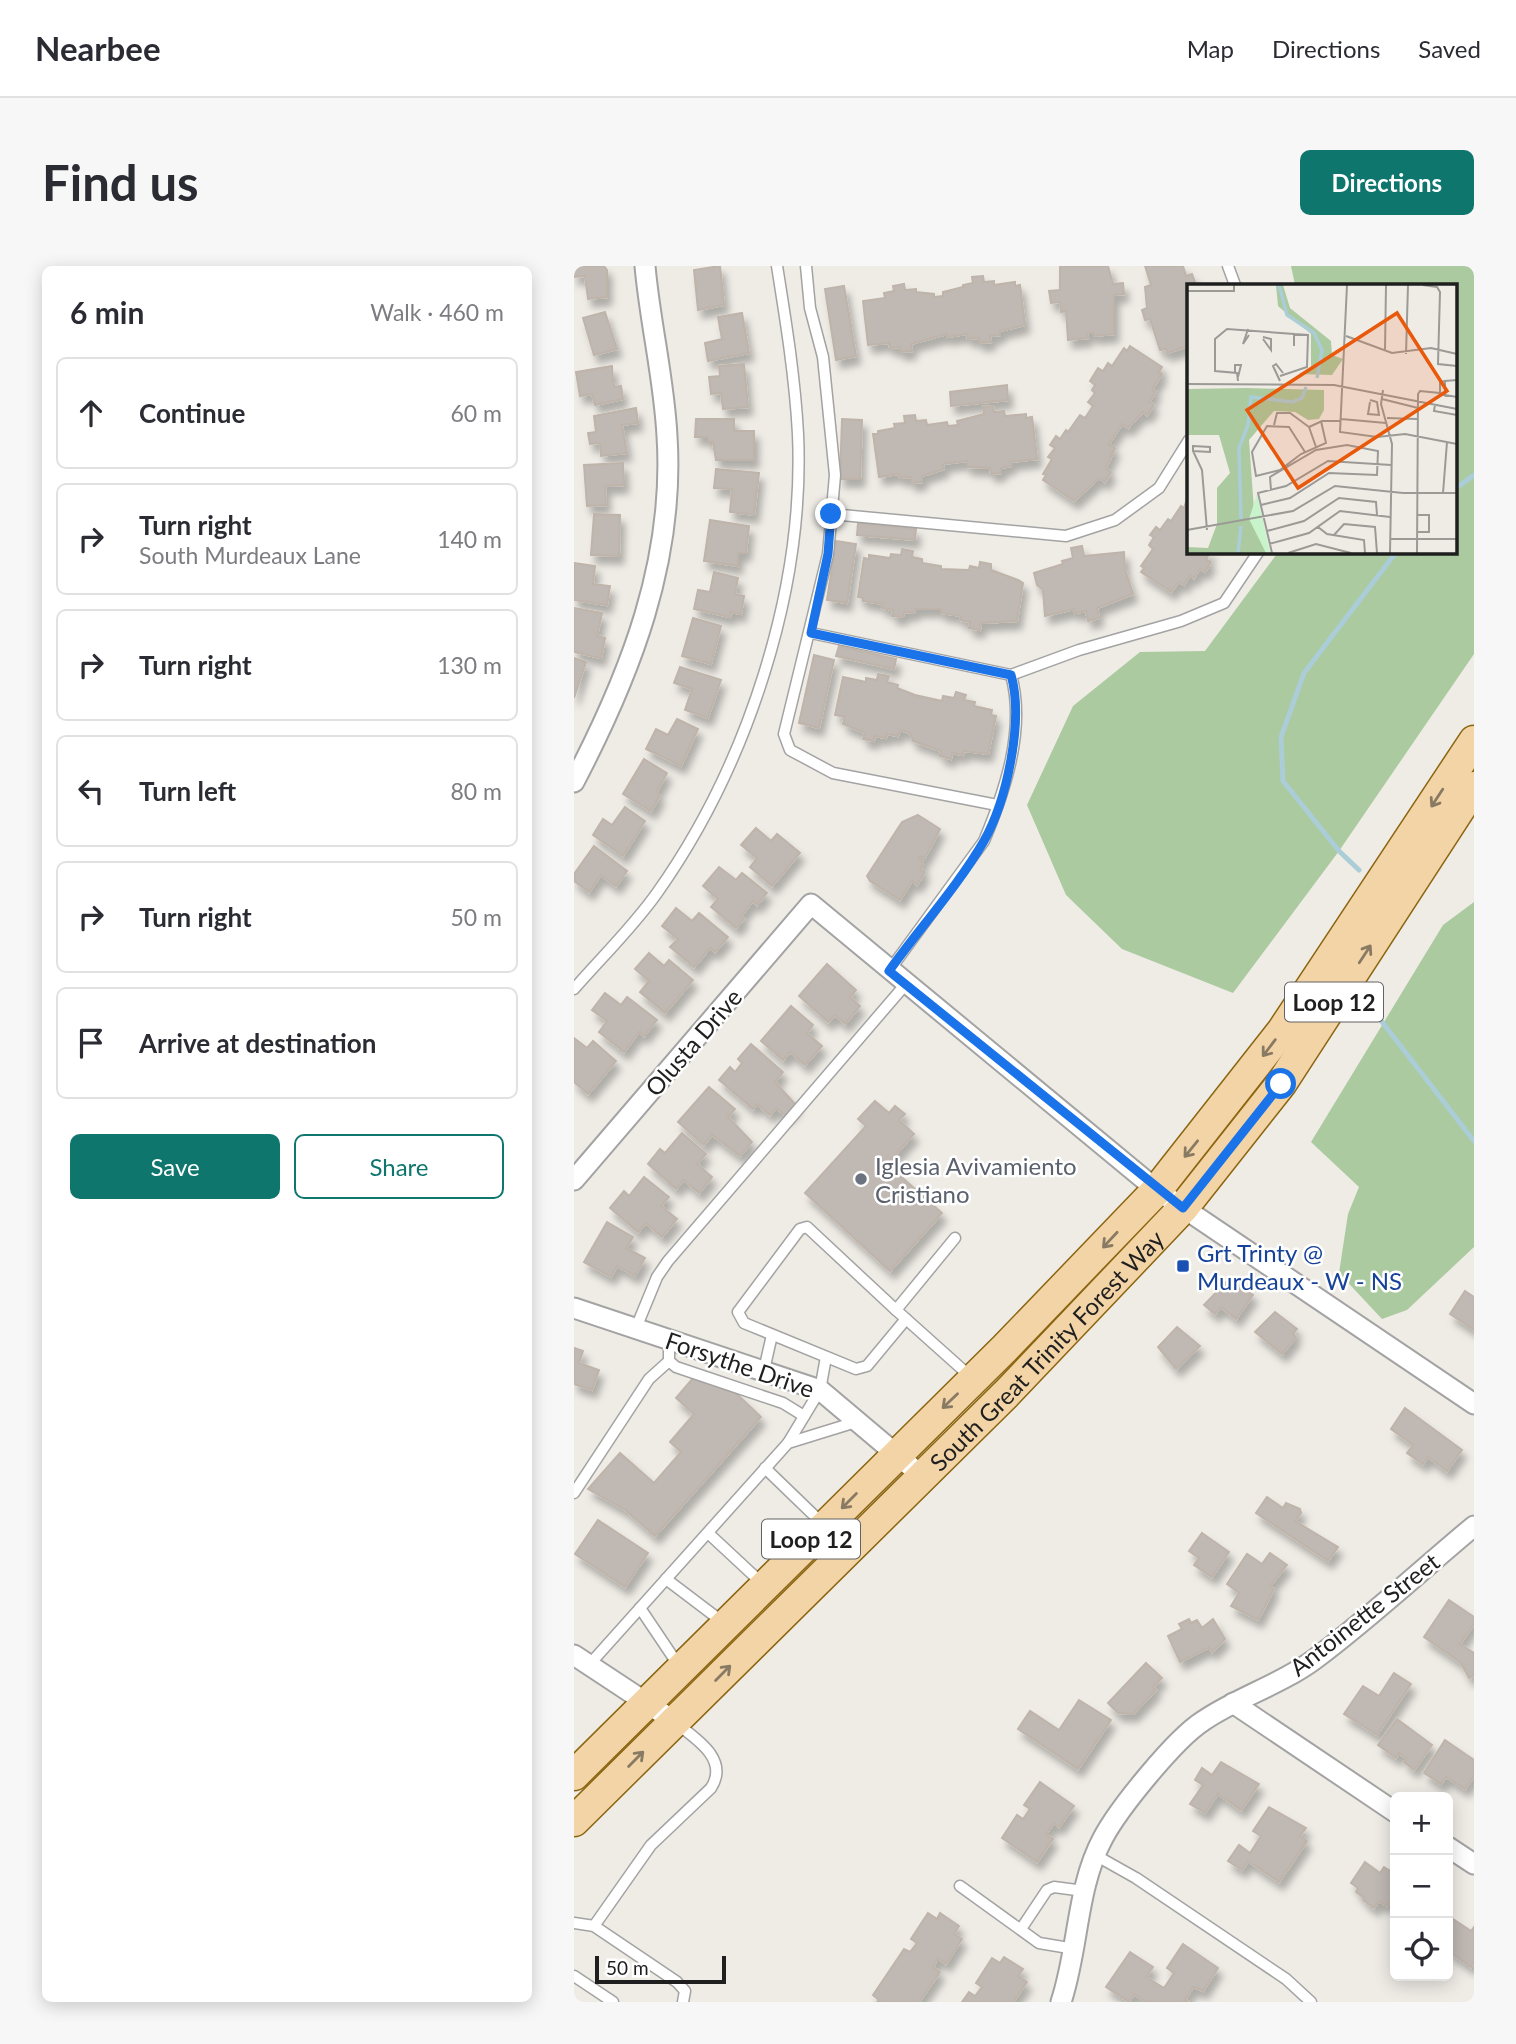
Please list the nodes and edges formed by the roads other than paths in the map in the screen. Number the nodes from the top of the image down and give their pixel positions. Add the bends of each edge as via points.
1 (645, 266) edge
2 (777, 266) edge
3 (806, 266) edge
4 (1228, 266) edge
5 (1235, 284) edge
6 (1187, 443) edge
7 (831, 514) junction
8 (1258, 553) edge
9 (811, 633) junction
10 (1011, 675) junction
11 (1474, 741) edge
12 (574, 782) edge
13 (1474, 787) edge
14 (997, 805) junction
15 (889, 971) junction
16 (905, 985) junction
17 (574, 989) edge
18 (574, 1180) edge
19 (1157, 1190) junction
20 (1183, 1208) junction
21 (955, 1238) dead end
22 (574, 1308) edge
23 (896, 1310) junction
24 (906, 1319) junction
25 (636, 1328) junction
26 (772, 1335) junction
27 (669, 1339) junction
28 (826, 1357) junction
29 (669, 1361) junction
30 (764, 1370) junction
31 (973, 1379) junction
32 (820, 1390) junction
33 (1474, 1404) edge
34 (804, 1416) junction
35 (860, 1421) junction
36 (788, 1443) junction
37 (898, 1453) junction
38 (765, 1468) junction
39 (922, 1476) junction
40 (574, 1493) edge
41 (825, 1525) junction
42 (1474, 1526) edge
43 (708, 1533) junction
44 (666, 1579) junction
45 (764, 1585) junction
46 (640, 1608) junction
47 (725, 1624) junction
48 (581, 1660) edge
49 (680, 1668) junction
50 (646, 1703) junction
51 (1233, 1703) junction
52 (674, 1721) junction
53 (574, 1775) edge
54 (1390, 1809) edge
55 (574, 1821) edge
56 (1453, 1850) edge
57 (1095, 1855) junction
58 (1474, 1864) edge
59 (960, 1886) dead end
60 (1084, 1891) junction
61 (574, 1923) edge
62 (594, 1926) junction
63 (1021, 1929) junction
64 (1075, 1950) junction
65 (574, 1976) edge
66 (613, 2002) edge
67 (683, 2002) edge
68 (1061, 2002) edge
69 (1311, 2002) edge

1 - 12 street via 666,412 666,514 654,588 635,652
2 - 17 lane via 798,436 796,520 782,614 747,725 683,852 657,894
3 - 7 lane via 810,308 823,357 835,475
4 - 5 lane
6 - 7 lane via 1159,488 1115,520 1066,536
7 - 9 lane via 828,554
8 - 10 lane via 1224,603
9 - 10 lane
9 - 14 lane via 785,734 790,750 833,773
10 - 14 lane via 1016,702 1013,744
11 -> 19 main road, South Great Trinity Forest Way / Loop 12 via 1282,1031
20 -> 13 main road, South Great Trinity Forest Way / Loop 12 via 1281,1084
14 - 15 lane via 984,841
15 - 16 street
15 - 18 street, Olusta Drive via 811,904
16 - 19 street
16 - 25 lane via 668,1261
19 - 20 street
19 -> 31 main road, South Great Trinity Forest Way / Loop 12
20 - 33 street
20 - 39 main road, South Great Trinity Forest Way / Loop 12 via 1094,1305
21 - 23 lane
22 - 25 street, Forsythe Drive
23 - 24 lane
23 - 26 lane via 807,1227 800,1229 738,1312 744,1323
24 - 28 lane via 867,1366 856,1370
24 - 31 lane
25 - 27 street, Forsythe Drive
26 - 28 lane
26 - 30 lane
27 - 29 lane
27 - 30 street, Forsythe Drive
28 - 32 lane
29 - 34 lane via 783,1403
29 - 40 lane via 649,1379
30 - 32 street, Forsythe Drive
31 -> 37 main road, South Great Trinity Forest Way / Loop 12
32 - 34 lane
32 - 35 street, Forsythe Drive
34 - 36 lane
35 - 36 lane
35 - 37 street, Forsythe Drive
36 - 38 lane
37 - 39 street, Forsythe Drive
37 -> 41 main road, South Great Trinity Forest Way / Loop 12
38 - 41 lane
38 - 43 lane
52 -> 39 main road, South Great Trinity Forest Way / Loop 12
41 - 45 main road, South Great Trinity Forest Way / Loop 12
42 - 51 street, Antoinette Street via 1314,1660
43 - 44 lane
43 - 45 lane
44 - 46 lane
44 - 47 lane
45 - 47 main road, South Great Trinity Forest Way / Loop 12
46 - 48 lane
46 - 49 lane
47 - 49 main road, South Great Trinity Forest Way / Loop 12
48 - 50 street
49 - 50 main road, South Great Trinity Forest Way / Loop 12
50 - 52 street
50 - 53 main road, South Great Trinity Forest Way / Loop 12
51 - 54 street
51 - 57 street, Antoinette Street via 1201,1722 1177,1745 1118,1816
55 -> 52 main road, South Great Trinity Forest Way / Loop 12
52 - 62 lane via 719,1765 719,1777 651,1845
56 - 58 street
57 - 60 street, Antoinette Street
57 - 69 lane via 1286,1979
59 - 63 lane
60 - 63 lane via 1047,1890
60 - 64 street, Antoinette Street
61 - 62 lane
62 - 67 lane via 677,1982 685,1992
63 - 64 lane via 1039,1943
64 - 68 street, Antoinette Street
65 - 66 lane

